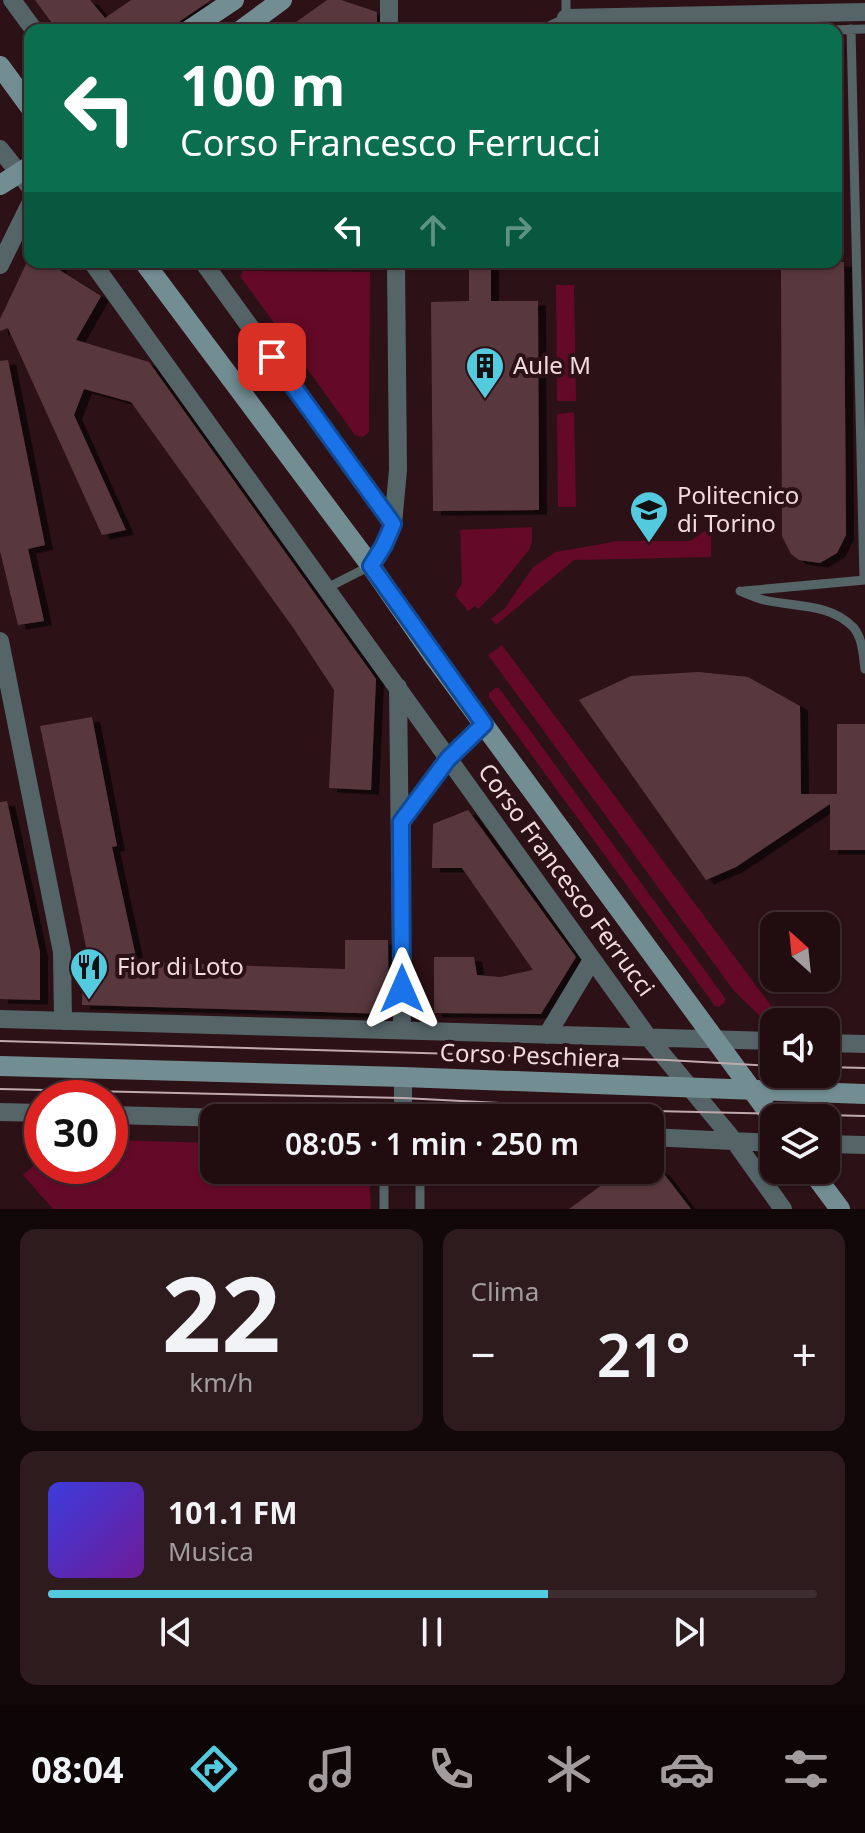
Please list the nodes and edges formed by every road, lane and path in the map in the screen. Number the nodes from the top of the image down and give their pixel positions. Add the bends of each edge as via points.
1 (12, 0) edge
2 (234, 0) edge
3 (282, 0) edge
4 (389, 0) edge
5 (566, 9) edge
6 (865, 12) edge
7 (30, 24) edge
8 (198, 24) edge
9 (249, 24) edge
10 (389, 24) edge
11 (547, 24) edge
12 (842, 29) edge
13 (851, 29) junction
14 (865, 29) edge
15 (0, 66) edge
16 (24, 99) edge
17 (0, 149) edge
18 (24, 173) edge
19 (24, 176) edge
20 (0, 185) edge
21 (24, 216) edge
22 (0, 265) edge
23 (96, 268) edge
24 (148, 268) edge
25 (207, 268) edge
26 (396, 268) edge
27 (393, 524) junction
28 (371, 566) junction
29 (864, 580) edge
30 (327, 588) junction
31 (1, 645) edge
32 (865, 669) edge
33 (398, 687) junction
34 (484, 724) junction
35 (448, 759) junction
36 (401, 822) junction
37 (592, 960) junction
38 (0, 1019) edge
39 (63, 1021) junction
40 (402, 1030) junction
41 (547, 1035) junction
42 (648, 1037) junction
43 (715, 1040) junction
44 (760, 1041) edge
45 (840, 1043) edge
46 (865, 1044) edge
47 (0, 1066) edge
48 (403, 1077) junction
49 (690, 1088) junction
50 (753, 1091) junction
51 (865, 1094) edge
52 (403, 1104) edge
53 (762, 1104) edge
54 (0, 1112) edge
55 (24, 1113) edge
56 (128, 1115) edge
57 (200, 1117) edge
58 (664, 1138) edge
59 (735, 1142) junction
60 (760, 1143) edge
61 (840, 1144) edge
62 (865, 1145) edge
63 (384, 1184) edge
64 (420, 1184) edge
65 (821, 1184) edge
66 (384, 1209) edge
67 (420, 1209) edge
68 (783, 1209) edge
69 (840, 1209) edge

1 - 7 street
2 - 8 main road
3 - 9 main road
4 - 10 street
5 - 6 street
5 - 11 lane
12 - 13 lane
13 - 14 lane
13 - 29 lane
15 - 16 main road
17 - 18 street
19 - 20 main road
21 - 22 street
23 - 30 street, Corso Francesco Ferrucci
24 - 28 main road, Corso Francesco Ferrucci
25 - 27 street
26 - 27 street via 398,470
27 - 28 street
28 - 30 lane
28 - 34 main road, Corso Francesco Ferrucci
29 - 32 lane via 740,591 839,617 859,636
30 - 33 street, Corso Francesco Ferrucci
31 - 39 street via 62,952
33 - 35 street, Corso Francesco Ferrucci
33 - 36 street
34 - 35 street
34 - 43 main road, Corso Francesco Ferrucci
35 - 36 street
35 - 37 street, Corso Francesco Ferrucci
36 - 40 street
37 - 41 street, Corso Peschiera
37 - 42 street, Corso Francesco Ferrucci
38 - 39 street, Corso Peschiera
39 - 40 street, Corso Peschiera
40 - 41 street, Corso Peschiera
41 - 42 street, Corso Peschiera
42 - 43 street, Corso Peschiera
42 - 49 street, Corso Francesco Ferrucci
43 - 44 street, Corso Peschiera
43 - 50 main road, Corso Francesco Ferrucci
45 - 46 street
47 - 48 main road, Corso Peschiera
48 - 49 main road, Corso Peschiera
48 - 52 street
49 - 50 main road, Corso Peschiera
49 - 59 street, Corso Francesco Ferrucci
50 - 51 main road, Corso Peschiera
50 - 53 main road, Corso Francesco Ferrucci
54 - 55 street
56 - 57 street
58 - 59 street
59 - 60 street
59 - 68 street, Corso Francesco Ferrucci
61 - 62 street
63 - 66 lane
64 - 67 lane
65 - 69 main road

